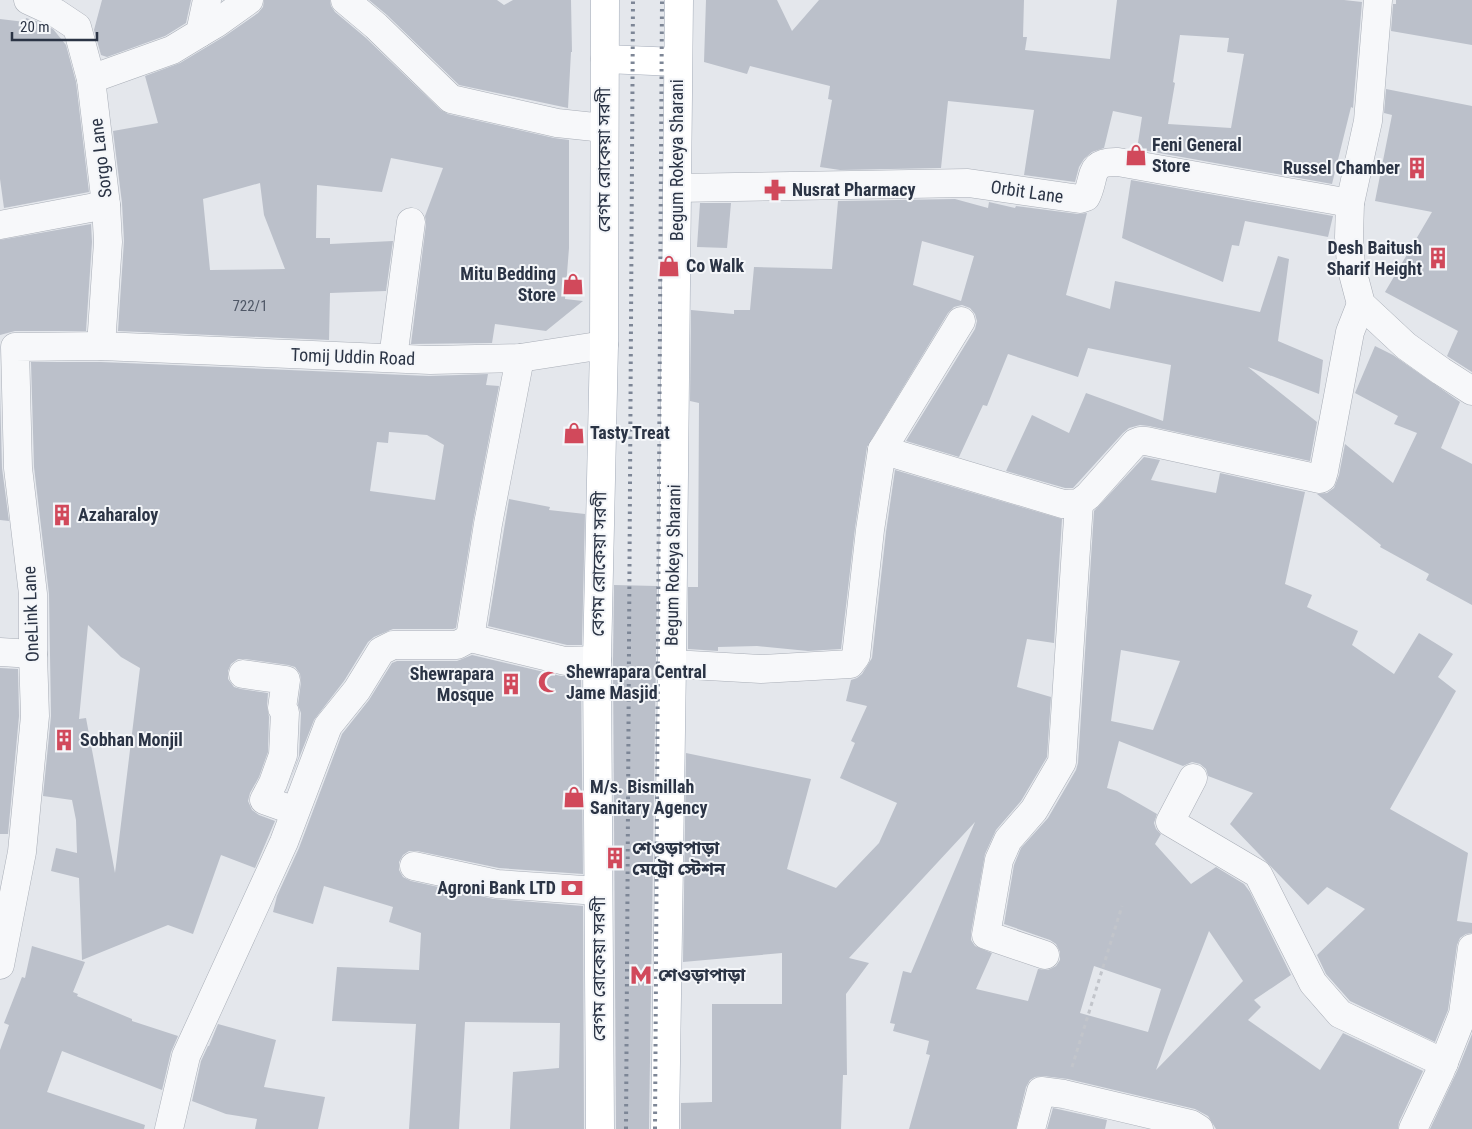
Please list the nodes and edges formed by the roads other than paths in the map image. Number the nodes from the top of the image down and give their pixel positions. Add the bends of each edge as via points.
1 (28, 0) edge
2 (207, 0) edge
3 (249, 0) edge
4 (346, 0) edge
5 (606, 0) edge
6 (679, 0) edge
7 (1378, 0) edge
8 (200, 33) junction
9 (605, 59) junction
10 (677, 62) junction
11 (91, 80) junction
12 (604, 128) junction
13 (677, 188) junction
14 (1350, 203) junction
15 (106, 205) junction
16 (411, 222) dead end
17 (0, 225) edge
18 (1361, 304) junction
19 (961, 321) dead end
20 (604, 345) junction
21 (101, 346) junction
22 (393, 358) junction
23 (520, 358) junction
24 (1472, 391) edge
25 (882, 450) junction
26 (9, 468) edge
27 (1079, 503) junction
28 (470, 638) junction
29 (0, 652) edge
30 (33, 654) junction
31 (597, 660) junction
32 (672, 664) junction
33 (243, 674) dead end
34 (1193, 778) dead end
35 (296, 811) junction
36 (11, 851) edge
37 (414, 866) dead end
38 (598, 891) junction
39 (1472, 948) edge
40 (1045, 955) dead end
41 (0, 965) edge
42 (1444, 1063) junction
43 (170, 1129) edge
44 (600, 1129) edge
45 (665, 1129) edge
46 (1032, 1129) edge
47 (1199, 1129) edge
48 (1412, 1129) edge

1 - 11 street, Sorgo Lane via 77,27
2 - 8 street
3 - 8 street
4 - 12 street via 451,99 557,123
5 - 9 main road, বেগম রোকেয়া সরণী
6 - 10 main road, Begum Rokeya Sharani
7 - 14 street via 1368,120
8 - 11 street via 172,50
9 - 10 main road
9 - 12 main road, বেগম রোকেয়া সরণী
10 - 13 main road, Begum Rokeya Sharani
11 - 15 street, Sorgo Lane
12 - 20 main road, বেগম রোকেয়া সরণী
13 - 14 street, Orbit Lane via 968,183 1080,199 1088,194 1095,170 1109,162
13 - 32 main road, Begum Rokeya Sharani
14 - 18 street via 1350,266
15 - 17 street
15 - 21 street, Sorgo Lane via 108,242
16 - 22 street
18 - 24 street via 1406,346
18 - 27 street via 1350,332 1322,478 1146,440 1135,444
19 - 25 street
20 - 23 street, Tomij Uddin Road
20 - 31 main road, বেগম রোকেয়া সরণী
21 - 22 street, Tomij Uddin Road
21 - 26 street, OneLink Lane via 15,347
22 - 23 street, Tomij Uddin Road
23 - 28 street
25 - 27 street via 1063,504
25 - 32 street via 853,662 761,669
26 - 30 street, OneLink Lane via 34,594
27 - 40 street via 1062,762 1034,810 1008,840 999,860 986,936
28 - 31 street via 565,661
28 - 35 street via 457,645 393,645 381,651 357,690 328,726
29 - 30 street
30 - 36 street, OneLink Lane via 35,716
31 - 38 main road, বেগম রোকেয়া সরণী
32 - 45 main road, Begum Rokeya Sharani
33 - 35 street via 286,680 282,708 285,712 283,755 264,800
34 - 42 street via 1170,822 1258,874 1313,983 1340,1014
35 - 43 street via 186,1056
36 - 41 street, OneLink Lane
37 - 38 street via 497,884
38 - 44 main road, বেগম রোকেয়া সরণী
39 - 42 street via 1463,1014
42 - 48 street
46 - 47 street via 1041,1091 1191,1124

